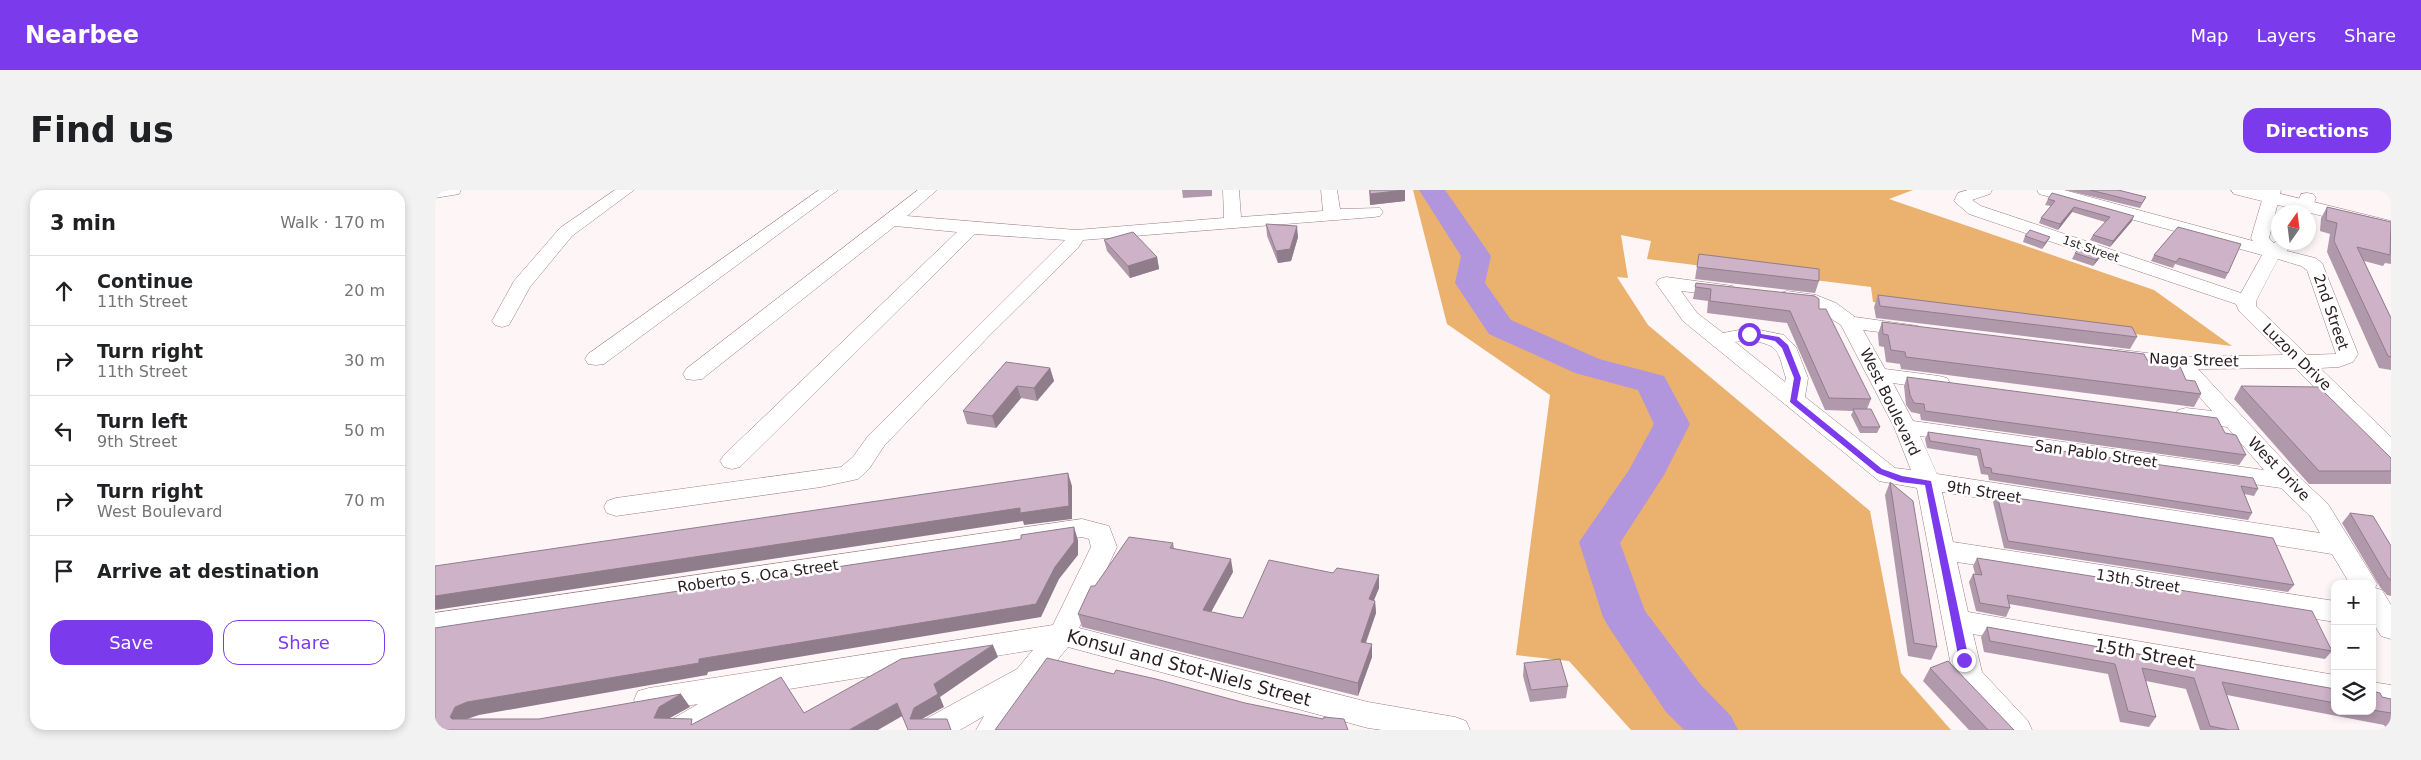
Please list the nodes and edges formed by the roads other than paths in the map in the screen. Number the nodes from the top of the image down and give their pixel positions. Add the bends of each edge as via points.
1 (453, 190) edge
2 (627, 190) edge
3 (830, 190) edge
4 (929, 190) edge
5 (1231, 190) edge
6 (1329, 190) edge
7 (1984, 190) edge
8 (2045, 190) edge
9 (2241, 190) edge
10 (435, 193) edge
11 (2272, 193) edge
12 (2305, 205) edge
13 (2316, 207) edge
14 (2316, 208) edge
15 (1374, 212) dead end
16 (1332, 216) junction
17 (2391, 219) edge
18 (892, 220) junction
19 (1233, 223) junction
20 (2391, 227) edge
21 (971, 228) junction
22 (1076, 235) junction
23 (2271, 244) edge
24 (2271, 246) edge
25 (2277, 250) edge
26 (2282, 250) edge
27 (1743, 292) edge
28 (1772, 295) edge
29 (2246, 301) junction
30 (502, 321) dead end
31 (1849, 322) junction
32 (1927, 332) edge
33 (1719, 340) junction
34 (2093, 352) edge
35 (596, 359) dead end
36 (2302, 362) junction
37 (2181, 363) junction
38 (694, 374) dead end
39 (1879, 375) junction
40 (1958, 386) edge
41 (1793, 400) junction
42 (2165, 412) edge
43 (2234, 422) junction
44 (1905, 427) junction
45 (2391, 450) edge
46 (732, 461) dead end
47 (2288, 481) junction
48 (1928, 483) junction
49 (616, 507) dead end
50 (2342, 546) junction
51 (1941, 550) junction
52 (2363, 580) edge
53 (2376, 606) edge
54 (2331, 611) edge
55 (1956, 620) junction
56 (2383, 622) edge
57 (435, 624) edge
58 (1062, 634) junction
59 (1028, 676) junction
60 (762, 682) junction
61 (2331, 687) edge
62 (2376, 695) edge
63 (2391, 698) edge
64 (625, 704) edge
65 (1367, 723) edge
66 (680, 730) edge
67 (933, 730) edge
68 (991, 730) edge
69 (1455, 730) edge
70 (2017, 730) edge

1 - 10 street
2 - 30 street via 566,232 521,285
3 - 35 street
4 - 18 street
5 - 19 street
6 - 16 street
7 - 29 street, 1st Street via 1963,198 1963,201 1975,210
8 - 24 street
9 - 11 highway
11 - 12 highway
11 - 23 street via 2260,238
13 - 17 highway
14 - 20 highway
15 - 16 street
16 - 19 street
18 - 21 street
18 - 38 street
19 - 22 street
21 - 22 street
21 - 46 street
22 - 49 street via 1072,244 982,332 849,473
25 - 29 street
26 - 36 street, 2nd Street via 2315,267 2347,354 2339,361
27 - 33 street, 9th Street via 1666,283 1690,317
28 - 31 street via 1816,301
29 - 36 street, Luzon Drive via 2246,307
31 - 32 street
31 - 39 street, West Boulevard
33 - 41 street, 9th Street
33 - 41 street via 1749,334 1777,339 1785,347 1797,378
34 - 37 street, Naga Street
36 - 37 street, Naga Street
36 - 45 street, Luzon Drive
37 - 43 street, West Drive
39 - 40 street
39 - 44 street, West Boulevard
41 - 48 street, 9th Street via 1879,471 1900,479
42 - 43 street
43 - 47 street, West Drive
44 - 47 street, San Pablo Street
44 - 48 street, West Boulevard
47 - 50 street, West Drive via 2319,510
48 - 50 street, 9th Street
48 - 51 street, West Boulevard
50 - 52 street, West Drive
51 - 54 street, 13th Street
51 - 55 street, West Boulevard
53 - 56 street
55 - 61 street, 15th Street
55 - 70 street, West Boulevard via 1968,676
57 - 58 street, Roberto S. Oca Street via 1082,528 1100,532 1104,547
58 - 59 street
58 - 60 street, Konsul and Stot-Niels Street
58 - 65 street, Konsul and Stot-Niels Street
59 - 67 street
59 - 68 street
60 - 64 street, Konsul and Stot-Niels Street
60 - 66 street
62 - 63 street
65 - 69 street, Konsul and Stot-Niels Street

